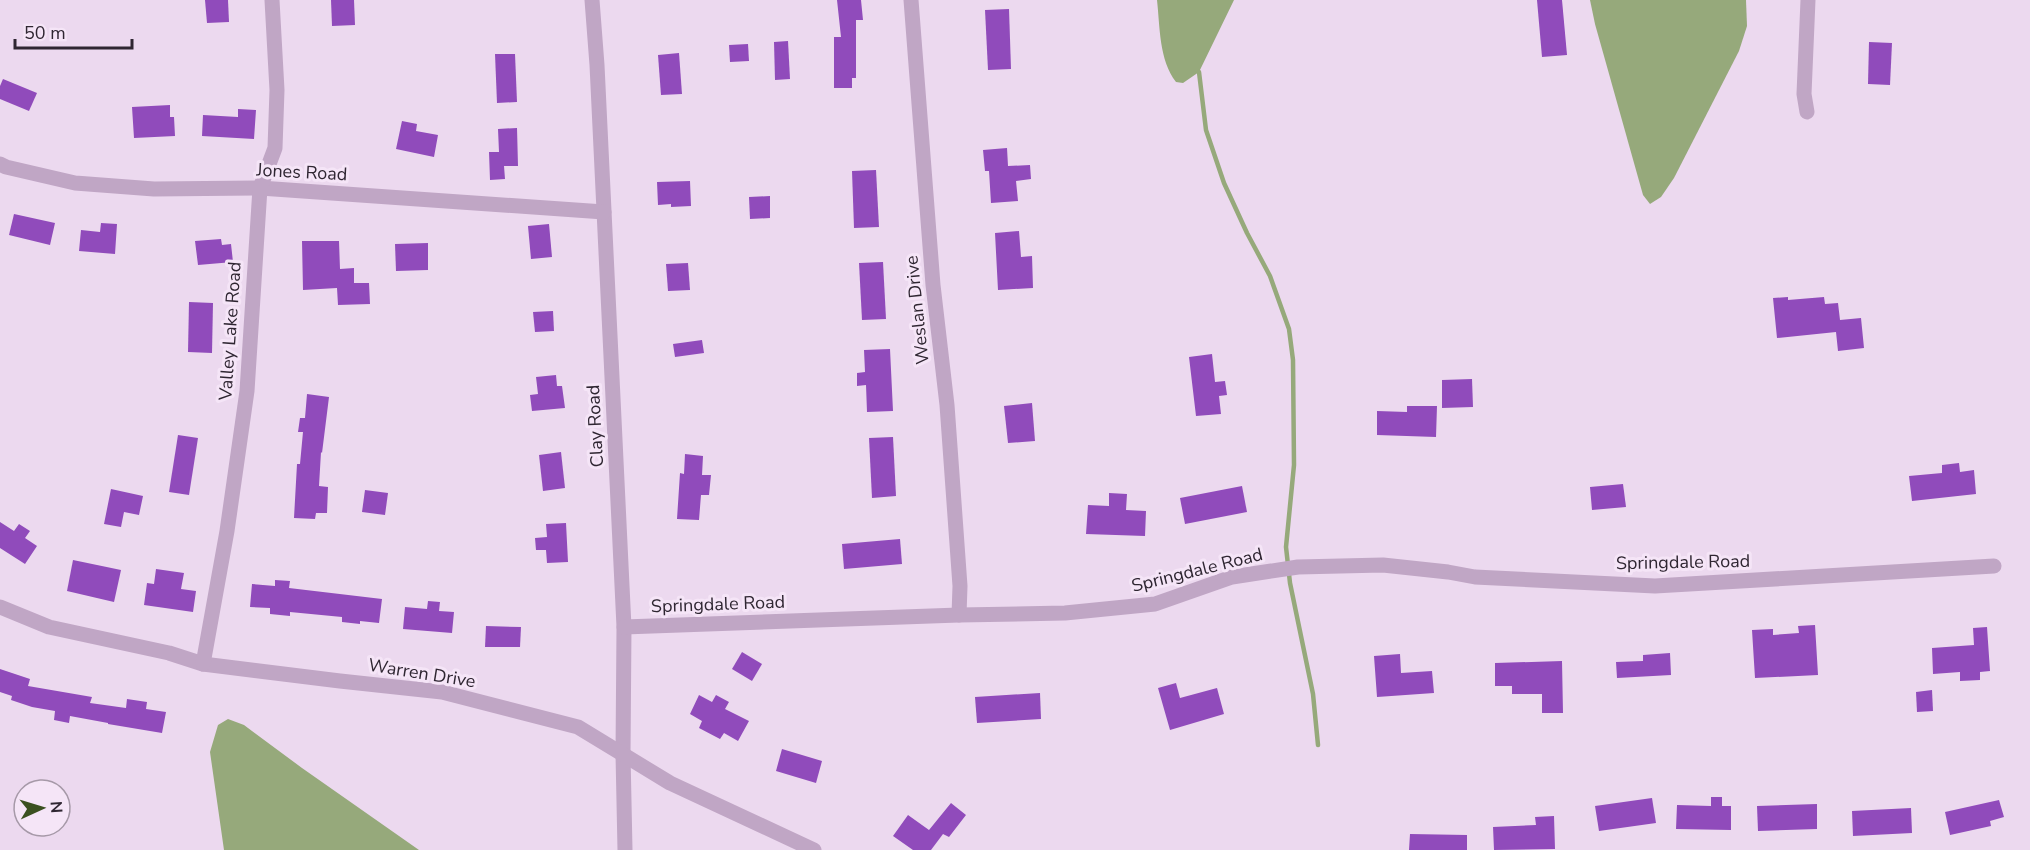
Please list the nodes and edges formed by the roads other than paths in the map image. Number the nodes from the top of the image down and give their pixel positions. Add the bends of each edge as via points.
1 (272, 0) edge
2 (592, 0) edge
3 (911, 0) edge
4 (1808, 0) edge
5 (1807, 111) dead end
6 (0, 164) edge
7 (260, 188) junction
8 (604, 212) junction
9 (1994, 566) dead end
10 (0, 607) edge
11 (959, 615) junction
12 (624, 627) junction
13 (203, 664) junction
14 (623, 754) junction
15 (625, 850) edge
16 (814, 850) edge

1 - 7 street, Valley Lake Road via 277,90 275,148
2 - 8 street, Clay Road
3 - 11 street, Weslan Drive via 933,285 947,405
4 - 5 street via 1804,94
6 - 7 street, Jones Road via 75,183 154,189
7 - 8 street, Jones Road
7 - 13 street, Valley Lake Road via 247,391
8 - 12 street, Clay Road
9 - 11 street, Springdale Road via 1654,586 1475,577 1383,565 1298,567 1232,577 1155,604 1065,613
10 - 13 street, Warren Drive via 49,627
11 - 12 street, Springdale Road
12 - 14 street, Clay Road
13 - 14 street, Warren Drive via 442,692 578,728
14 - 15 street, Clay Road
14 - 16 street, Warren Drive via 670,783

